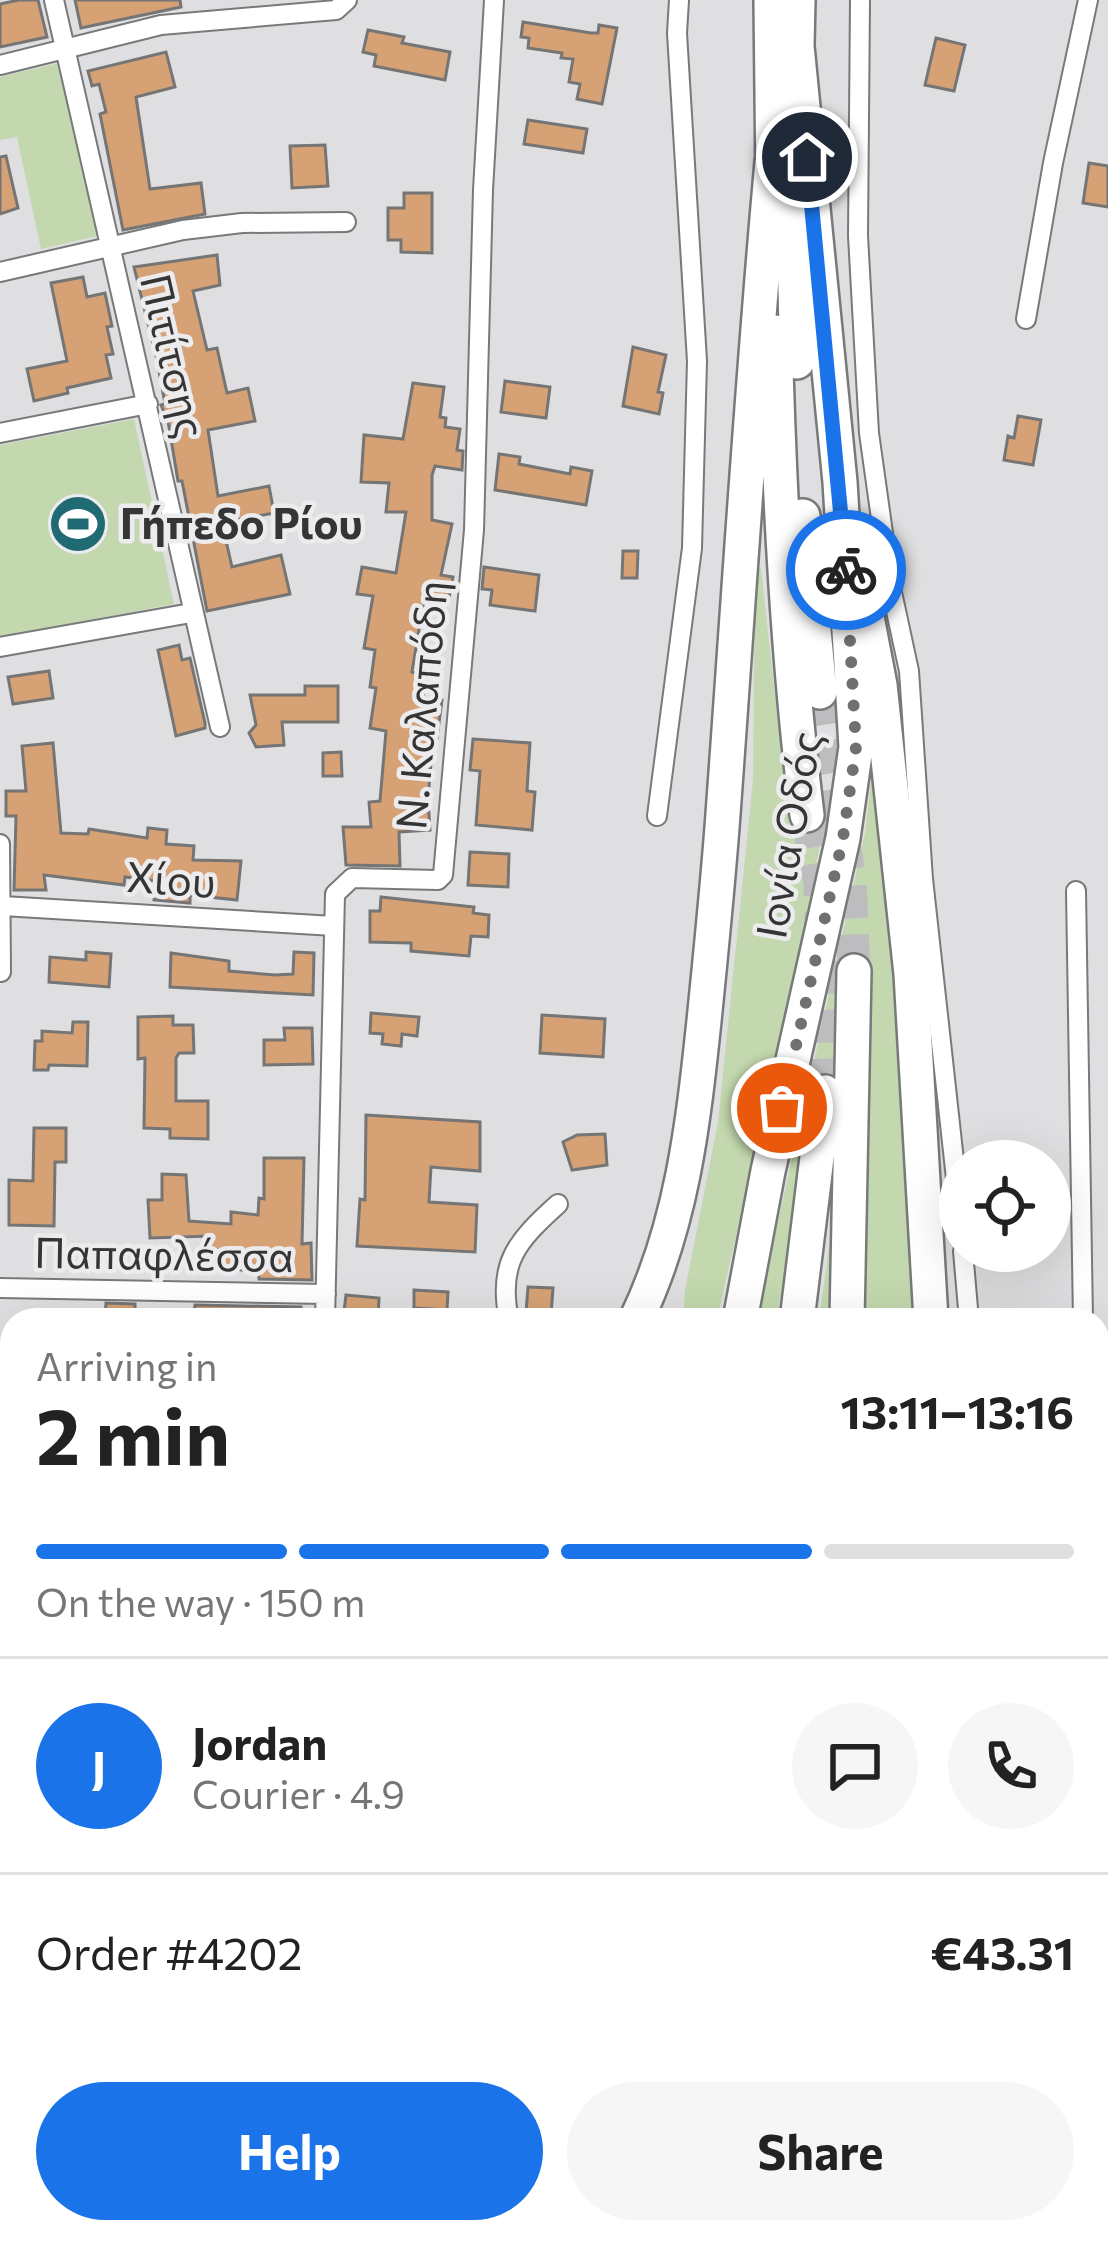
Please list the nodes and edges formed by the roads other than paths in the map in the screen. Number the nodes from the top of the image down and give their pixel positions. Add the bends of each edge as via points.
1 (54, 0) edge
2 (347, 0) edge
3 (494, 0) edge
4 (679, 0) edge
5 (770, 0) edge
6 (798, 0) edge
7 (860, 0) edge
8 (1088, 0) edge
9 (796, 46) junction
10 (66, 49) junction
11 (0, 65) edge
12 (772, 162) junction
13 (346, 223) dead end
14 (111, 246) junction
15 (0, 272) edge
16 (1026, 319) dead end
17 (148, 404) junction
18 (0, 433) edge
19 (840, 482) junction
20 (191, 614) junction
21 (0, 647) edge
22 (820, 692) tunnel mouth
23 (220, 727) dead end
24 (807, 815) tunnel mouth
25 (657, 816) dead end
26 (0, 844) edge
27 (1076, 891) dead end
28 (3, 906) edge
29 (334, 926) junction
30 (854, 971) tunnel mouth
31 (2, 973) edge
32 (825, 1092) tunnel mouth
33 (952, 1140) edge
34 (557, 1204) dead end
35 (965, 1272) edge
36 (0, 1288) edge
37 (326, 1294) junction
38 (326, 1308) edge
39 (507, 1308) edge
40 (641, 1308) edge
41 (742, 1308) edge
42 (798, 1308) edge
43 (848, 1308) edge
44 (930, 1308) edge
45 (968, 1308) edge
46 (1083, 1308) edge

1 - 10 street, Πιτίτσης
2 - 10 street via 336,10 161,25
3 - 29 street, Ν. Καλαπόδη via 474,530 443,875 347,880 335,894
4 - 25 street via 697,361 692,548
5 - 12 highway
6 - 9 highway, Ιονία Οδός
7 - 33 street via 858,236 869,433 909,671
8 - 16 street
9 - 19 highway, Ιονία Οδός
9 - 22 highway via 798,425
10 - 11 street
10 - 14 street, Πιτίτσης
12 - 24 highway via 783,572
12 - 40 highway via 698,1080 667,1249
13 - 14 street via 242,223
14 - 15 street
14 - 17 street, Πιτίτσης
17 - 18 street
17 - 20 street, Πιτίτσης
19 - 41 highway, Ιονία Οδός via 856,747
19 - 44 highway via 895,806
20 - 21 street
20 - 23 street, Πιτίτσης
26 - 28 street
27 - 46 street
28 - 29 street, Χίου
28 - 31 street
29 - 37 street, Ν. Καλαπόδη
30 - 43 highway
32 - 42 highway
34 - 39 street via 510,1261
35 - 45 street
36 - 37 street, Παπαφλέσσα
37 - 38 street, Ν. Καλαπόδη

